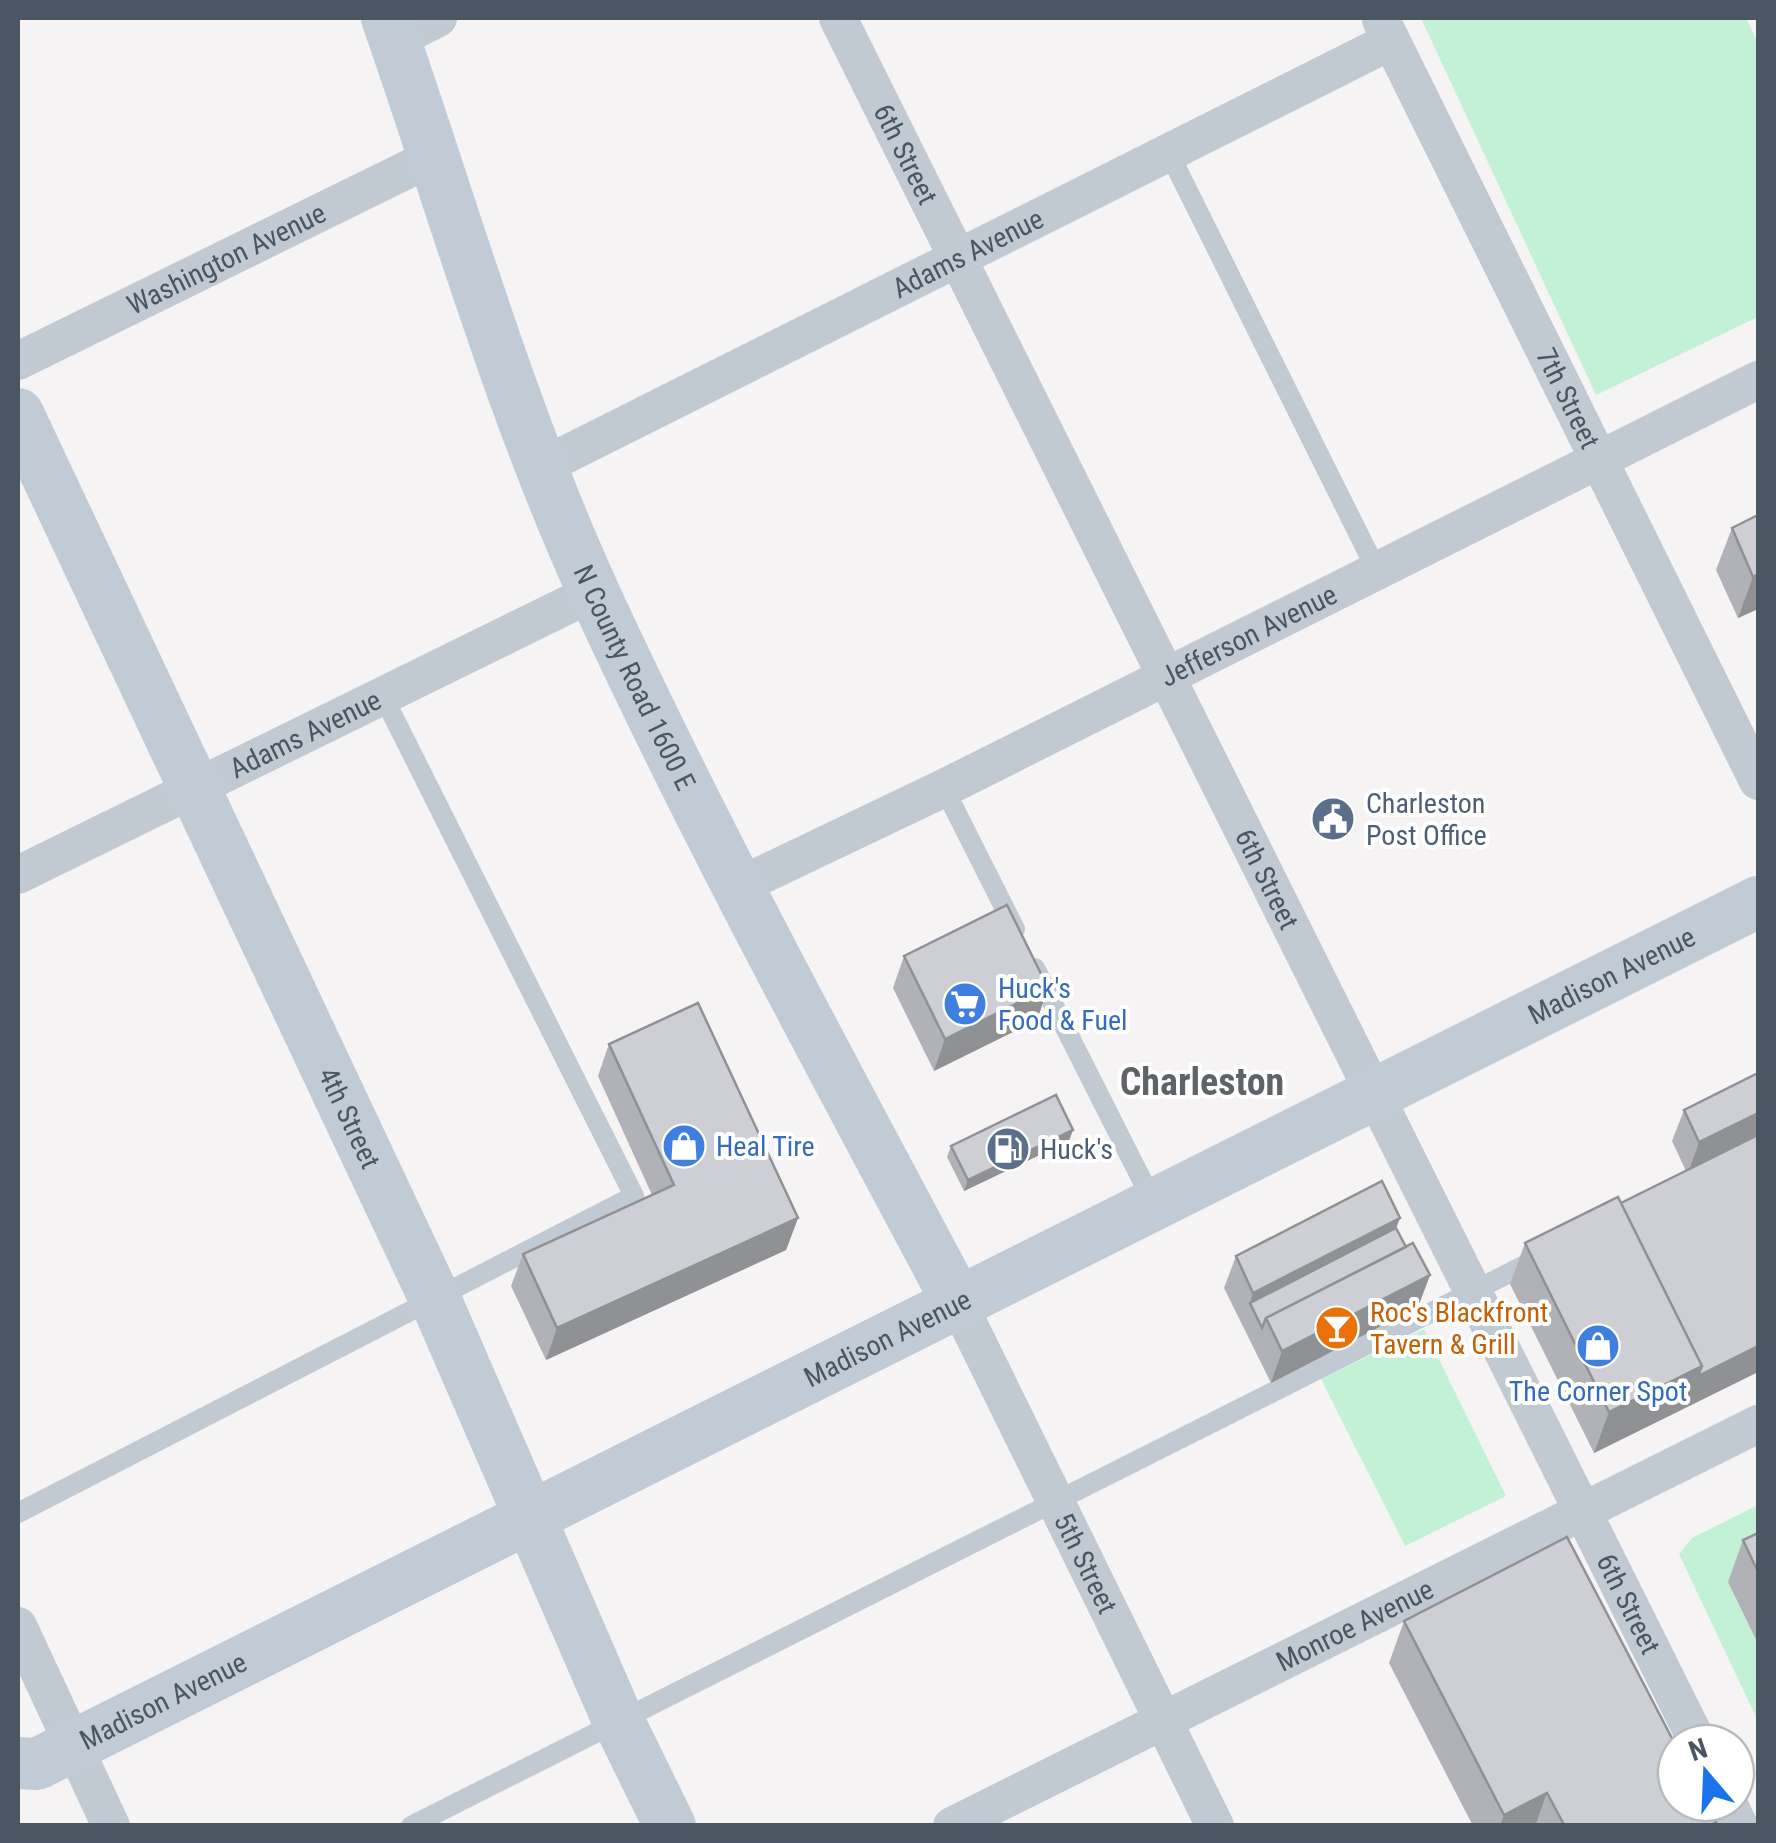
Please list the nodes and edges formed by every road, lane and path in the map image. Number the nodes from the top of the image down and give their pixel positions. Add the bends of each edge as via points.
1 (838, 18) edge
2 (407, 25) edge
3 (1386, 29) edge
4 (1168, 153) junction
5 (435, 156) junction
6 (961, 257) junction
7 (18, 360) edge
8 (1758, 380) edge
9 (18, 414) edge
10 (1599, 460) junction
11 (543, 466) junction
12 (1378, 571) junction
13 (594, 592) junction
14 (1168, 675) junction
15 (382, 694) junction
16 (1758, 781) edge
17 (194, 788) junction
18 (944, 788) junction
19 (18, 875) edge
20 (737, 886) junction
21 (1758, 902) edge
22 (1376, 1094) junction
23 (1154, 1204) junction
24 (1562, 1246) edge
25 (1473, 1290) junction
26 (436, 1301) junction
27 (958, 1302) junction
28 (1758, 1424) edge
29 (1057, 1502) junction
30 (1584, 1512) junction
31 (18, 1513) edge
32 (533, 1518) junction
33 (18, 1626) edge
34 (617, 1718) junction
35 (1166, 1720) junction
36 (1688, 1723) edge
37 (37, 1762) edge
38 (112, 1826) edge
39 (410, 1826) edge
40 (670, 1826) edge
41 (952, 1826) edge
42 (1215, 1826) edge

1 - 6 street, 6th Street
2 - 5 street, N County Road 1600 E
3 - 4 street, Adams Avenue
3 - 10 street, 7th Street
4 - 6 street, Adams Avenue
4 - 12 lane
5 - 7 street, Washington Avenue
5 - 11 street, N County Road 1600 E
6 - 11 street, Adams Avenue
6 - 14 street, 6th Street
8 - 10 street, Jefferson Avenue
9 - 17 street, 4th Street
10 - 12 street, Jefferson Avenue
10 - 16 street, 7th Street
11 - 13 street, N County Road 1600 E
12 - 14 street, Jefferson Avenue
13 - 15 street, Adams Avenue
13 - 20 street, N County Road 1600 E
14 - 18 street, Jefferson Avenue
14 - 22 street, 6th Street
15 - 17 street, Adams Avenue
15 - 26 lane via 634,1196
17 - 19 street, Adams Avenue
17 - 26 street, 4th Street
18 - 20 street, Jefferson Avenue
18 - 23 lane
20 - 27 street, N County Road 1600 E
21 - 22 street, Madison Avenue
22 - 23 street, Madison Avenue
22 - 25 street, 6th Street
23 - 27 street, Madison Avenue
24 - 25 lane
25 - 29 lane
25 - 30 street, 6th Street
26 - 31 lane
26 - 32 street, 4th Street
27 - 29 street, 5th Street
27 - 32 street, Madison Avenue
28 - 30 street, Monroe Avenue
29 - 34 lane
29 - 35 street, 5th Street
30 - 35 street, Monroe Avenue
30 - 36 street, 6th Street
32 - 34 street, 4th Street
32 - 37 street, Madison Avenue
33 - 37 street
34 - 39 lane
34 - 40 street, 4th Street
35 - 41 street, Monroe Avenue
35 - 42 street, 5th Street
37 - 38 street

